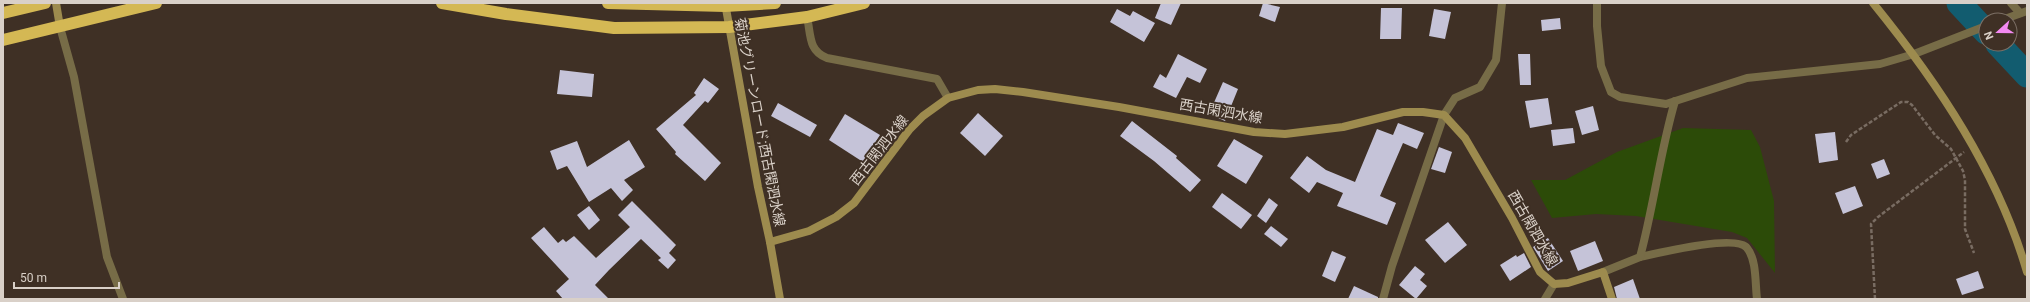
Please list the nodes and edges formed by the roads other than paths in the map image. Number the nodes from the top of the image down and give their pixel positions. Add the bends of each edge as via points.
1 (45, 3) edge
2 (56, 3) edge
3 (156, 3) edge
4 (442, 3) edge
5 (608, 3) edge
6 (775, 3) edge
7 (864, 3) edge
8 (1502, 3) edge
9 (1597, 3) edge
10 (1873, 3) edge
11 (2011, 3) edge
12 (725, 5) edge
13 (2023, 12) edge
14 (3, 13) edge
15 (808, 17) junction
16 (60, 27) junction
17 (729, 27) junction
18 (1978, 29) edge
19 (3, 40) edge
20 (1914, 54) junction
21 (948, 98) junction
22 (1675, 101) junction
23 (1444, 115) junction
24 (770, 242) junction
25 (1640, 256) junction
26 (1603, 272) junction
27 (2027, 272) edge
28 (1554, 284) junction
29 (123, 299) edge
30 (780, 299) edge
31 (1383, 299) edge
32 (1545, 299) edge
33 (1612, 299) edge
34 (1757, 299) edge

1 - 14 highway
2 - 16 main road
3 - 16 highway
4 - 17 highway via 614,28
5 - 12 highway
6 - 12 highway
7 - 15 highway
8 - 23 street via 1496,60 1480,87 1455,98
9 - 22 street via 1601,66 1611,92 1620,97 1666,104
10 - 20 main road
11 - 13 street
12 - 17 main road, 菊池グリーンロード;西古閑泗水線
15 - 17 highway
15 - 21 street via 813,47 818,54 827,58 937,79
16 - 19 highway
16 - 29 street via 74,77 108,257
17 - 24 main road, 菊池グリーンロード;西古閑泗水線
18 - 20 street
20 - 22 street via 1880,64 1747,78
20 - 27 main road via 1982,160 2004,207
21 - 23 main road, 西古閑泗水線 via 978,90 995,89 1127,108 1254,132 1285,134 1343,127 1403,112
21 - 24 main road, 西古閑泗水線 via 909,130 854,203 836,217 809,231
22 - 25 street
23 - 28 main road, 西古閑泗水線 via 1465,138 1540,272
23 - 31 street
24 - 30 main road, 菊池グリーンロード;西古閑泗水線
25 - 26 street
25 - 34 street via 1724,242 1741,243 1752,256
26 - 28 main road, 西古閑泗水線 via 1568,283
26 - 33 main road
28 - 32 street

